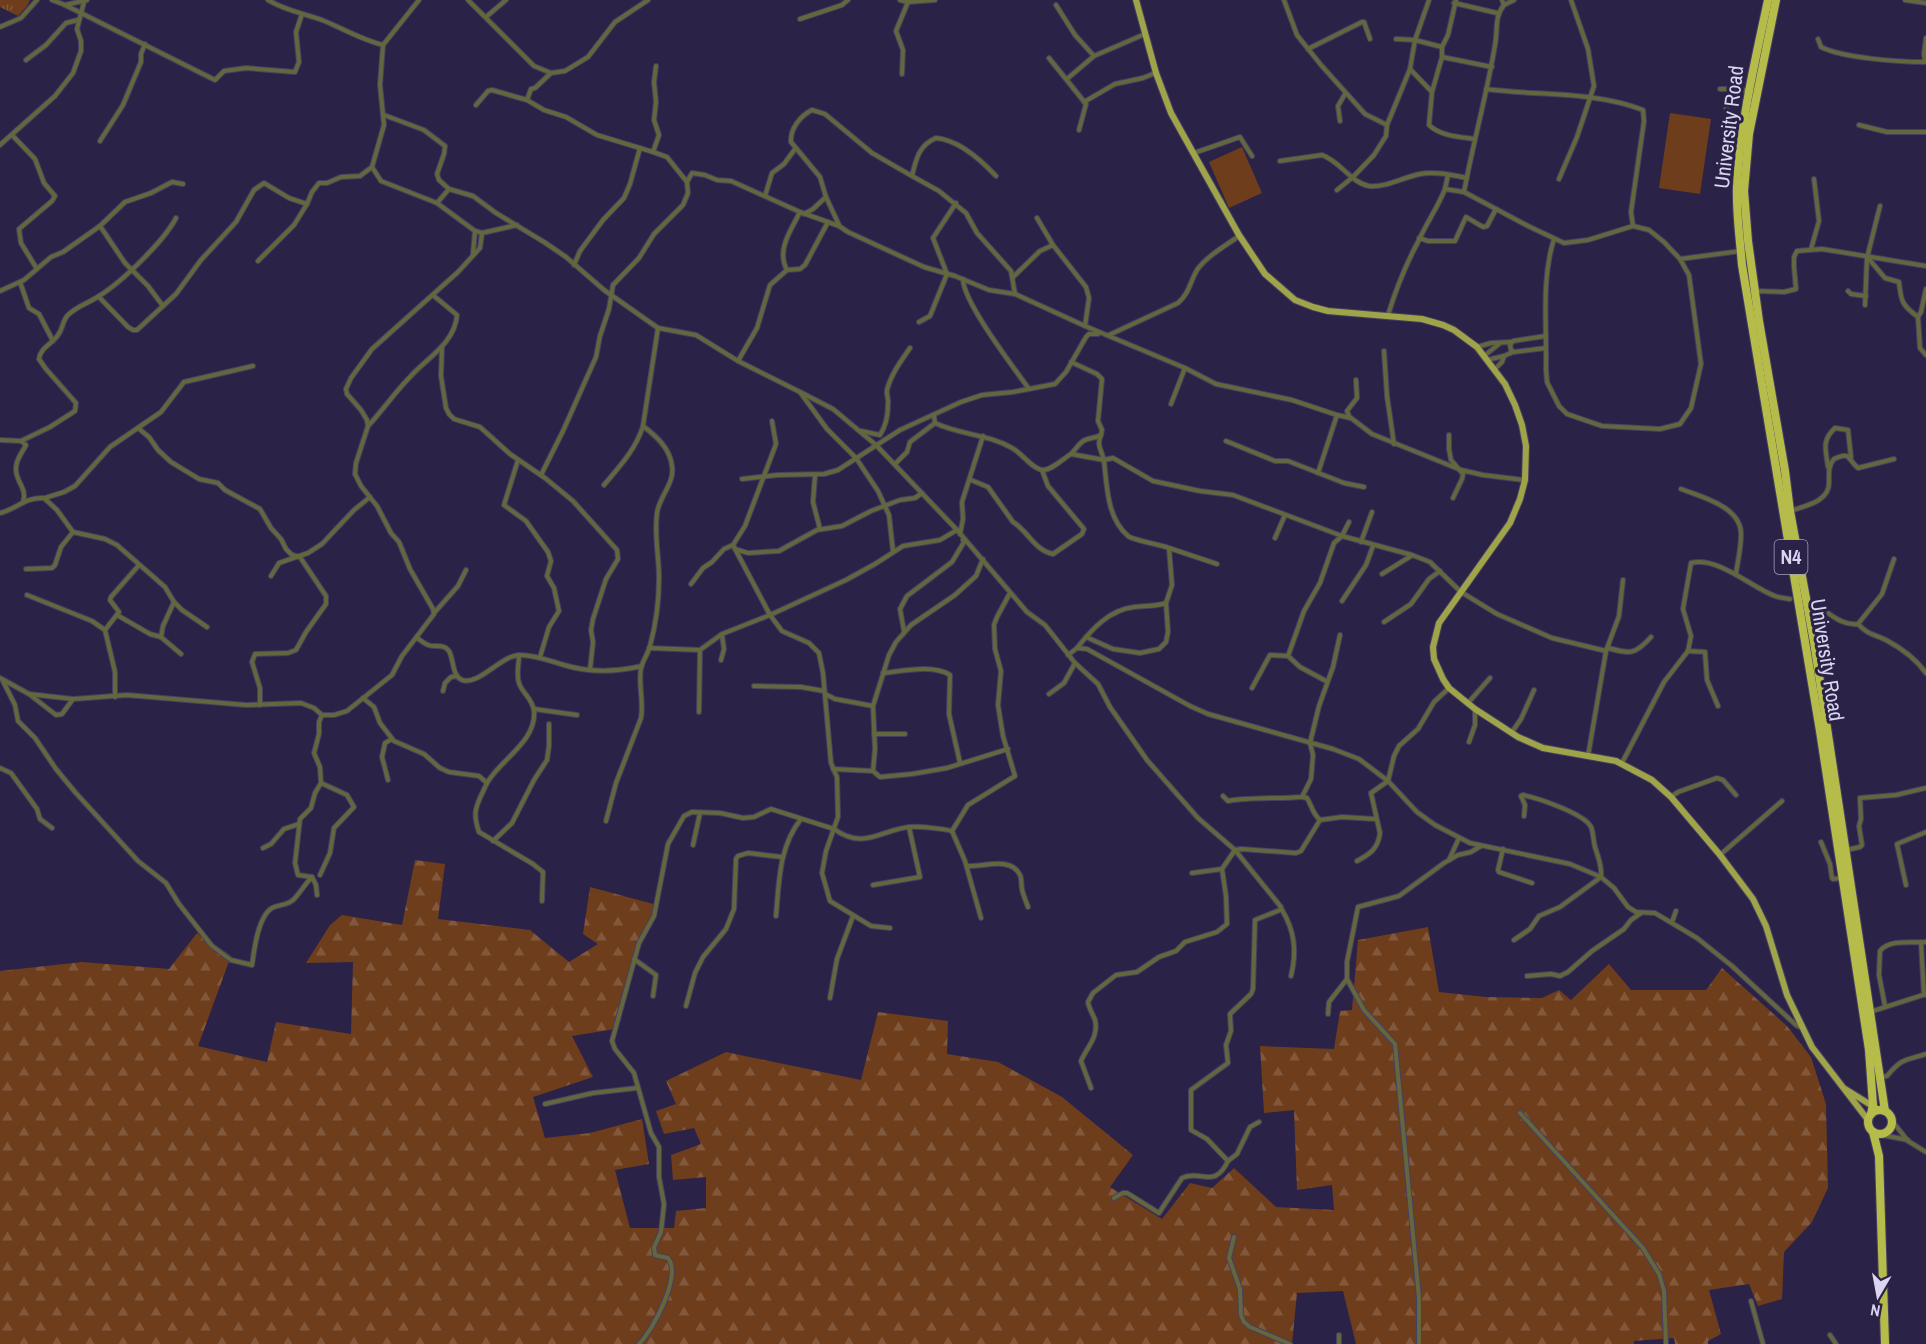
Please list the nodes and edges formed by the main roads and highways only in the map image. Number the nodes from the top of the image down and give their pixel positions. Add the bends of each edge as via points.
1 (1136, 0) edge
2 (1768, 0) edge
3 (1776, 0) edge
4 (1755, 321) junction
5 (1844, 1088) junction
6 (1875, 1112) junction
7 (1873, 1132) junction
8 (1886, 1134) junction
9 (1880, 1156) junction
10 (1886, 1344) edge

1 - 5 main road via 1156,73 1172,113 1239,236 1265,274 1303,304 1443,325 1477,347 1505,384 1522,425 1525,480 1510,523 1438,623 1434,659 1449,688 1511,733 1543,748 1622,764 1652,780 1671,797 1753,899 1802,1029 1821,1061
2 - 4 highway, University Road / N4 via 1742,132 1737,189 1741,250
3 - 4 highway, University Road / N4 via 1754,100 1746,167 1745,219
4 - 6 highway, University Road / N4 via 1843,878
4 - 6 highway, University Road / N4 via 1785,471 1846,850 1880,1077
5 - 6 main road
5 - 6 main road
6 - 7 highway, N4 via 1869,1127
6 - 8 highway, N4 via 1891,1116 1893,1122
7 - 8 highway
7 - 9 highway, N4
8 - 9 highway, N4
9 - 10 highway, N4

